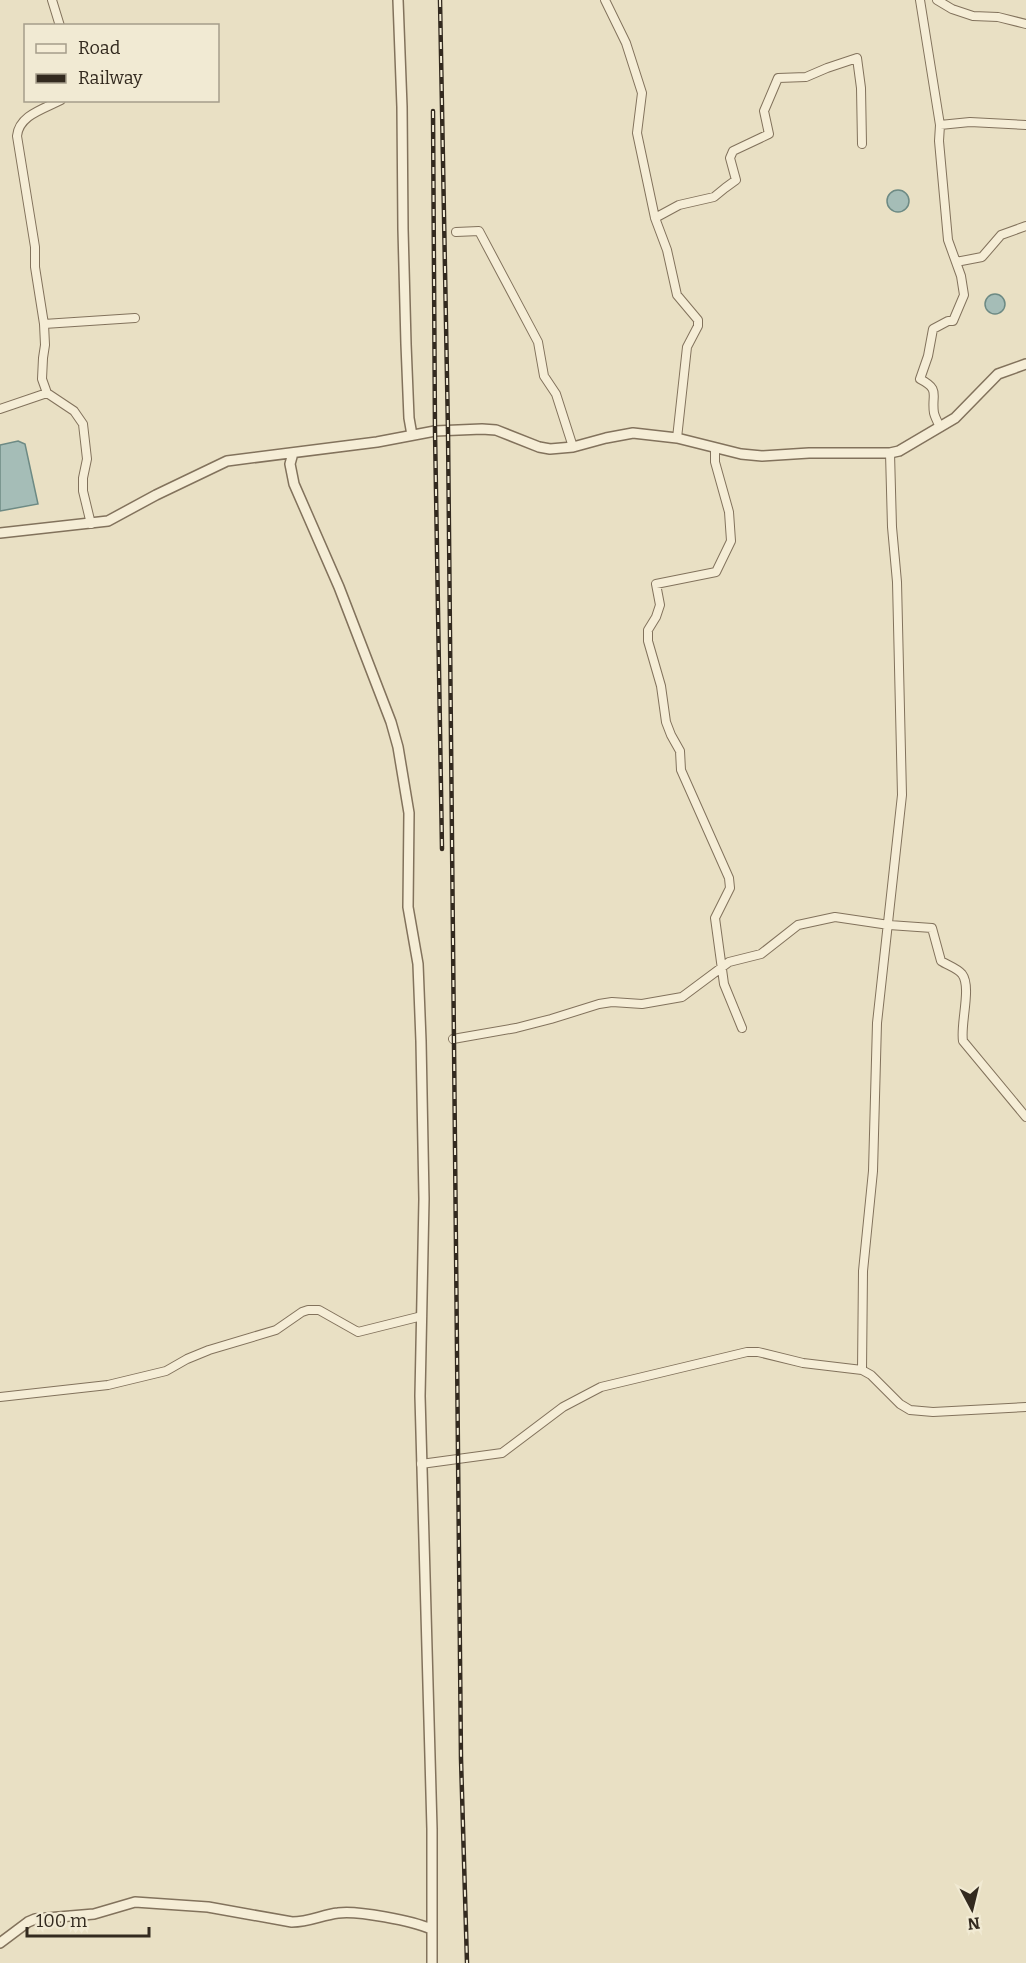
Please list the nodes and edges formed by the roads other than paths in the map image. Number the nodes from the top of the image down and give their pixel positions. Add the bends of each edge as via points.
1 (52, 0) edge
2 (398, 0) edge
3 (605, 0) edge
4 (921, 0) edge
5 (937, 0) edge
6 (59, 24) edge
7 (1026, 24) edge
8 (57, 102) edge
9 (940, 125) junction
10 (1026, 125) edge
11 (862, 144) dead end
12 (655, 218) junction
13 (1026, 226) edge
14 (456, 232) dead end
15 (956, 262) junction
16 (135, 318) dead end
17 (44, 324) junction
18 (1026, 364) edge
19 (46, 393) junction
20 (0, 409) edge
21 (940, 427) junction
22 (412, 435) junction
23 (677, 438) junction
24 (573, 447) junction
25 (715, 448) junction
26 (293, 453) junction
27 (890, 453) junction
28 (91, 524) junction
29 (0, 533) edge
30 (889, 925) junction
31 (721, 969) junction
32 (742, 1028) dead end
33 (453, 1039) dead end
34 (1026, 1117) edge
35 (422, 1316) junction
36 (862, 1370) junction
37 (0, 1397) edge
38 (1026, 1407) edge
39 (422, 1464) junction
40 (431, 1929) junction
41 (0, 1943) edge
42 (432, 1963) edge

1 - 6 street
2 - 22 street via 406,344
3 - 12 street via 626,43 642,93 637,133
4 - 9 street
5 - 7 street via 973,16
8 - 17 street via 25,119 17,136
9 - 10 street
9 - 15 street via 948,240
11 - 12 street via 857,58 806,77 778,78 765,111 769,134 733,151 730,158 736,180 714,198 679,206
12 - 23 street via 677,294 698,320 687,347
13 - 15 street via 1001,234 982,257
14 - 24 street via 478,231 538,342 544,376 556,394
15 - 21 street via 964,295 953,321 933,330 920,379 930,384 934,392 934,414
16 - 17 street
17 - 19 street via 42,379
18 - 21 street via 998,374 963,412
19 - 20 street
19 - 28 street via 74,411 83,424 87,459 83,491
21 - 27 street
22 - 24 street via 482,429 510,434 539,447
22 - 26 street
23 - 24 street via 633,433
23 - 25 street
25 - 27 street via 762,456
25 - 31 street via 731,541 716,572 656,584 660,604 648,630 648,641 666,722 680,752 681,770 729,878 730,888 715,918
26 - 28 street via 220,463 108,521
26 - 35 street via 292,478 385,706 406,786 410,840 408,907 418,964 421,1041
27 - 30 street via 902,795
28 - 29 street
30 - 31 street via 835,916 798,925 760,954 729,962
30 - 34 street via 932,928 941,961 964,977 963,1041
30 - 36 street via 877,1023 873,1171 863,1271
31 - 32 street
31 - 33 street via 682,997 642,1004 599,1004 551,1020
35 - 37 street via 358,1332 318,1310 308,1310 276,1330 209,1350 166,1371 108,1385
35 - 39 street
36 - 38 street via 910,1410
36 - 39 street via 803,1363 758,1352 718,1358 601,1388 563,1407 502,1453
39 - 40 street
40 - 41 street via 351,1912 292,1922 208,1907 135,1902 94,1914 36,1919
40 - 42 street

